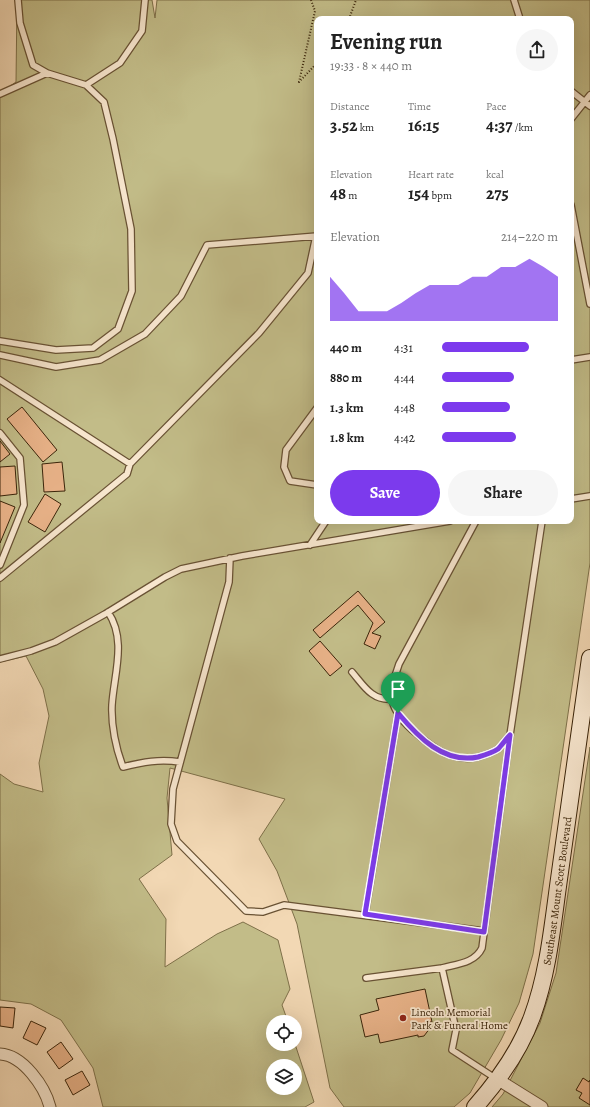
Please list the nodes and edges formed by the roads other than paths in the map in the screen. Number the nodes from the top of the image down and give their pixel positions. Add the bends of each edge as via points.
1 (18, 0) edge
2 (145, 0) edge
3 (514, 0) edge
4 (519, 16) edge
5 (47, 73) junction
6 (86, 85) junction
7 (574, 93) edge
8 (0, 94) edge
9 (590, 95) edge
10 (588, 104) edge
11 (574, 116) edge
12 (574, 220) edge
13 (314, 236) edge
14 (314, 245) edge
15 (587, 278) edge
16 (590, 304) edge
17 (0, 341) edge
18 (0, 355) edge
19 (590, 357) edge
20 (574, 360) edge
21 (0, 380) edge
22 (314, 412) edge
23 (0, 433) edge
24 (130, 464) junction
25 (314, 485) edge
26 (590, 496) edge
27 (574, 499) edge
28 (324, 524) edge
29 (432, 524) edge
30 (474, 524) edge
31 (542, 524) edge
32 (310, 545) junction
33 (230, 558) junction
34 (0, 565) edge
35 (0, 578) edge
36 (108, 612) junction
37 (590, 658) edge
38 (0, 659) edge
39 (352, 672) dead end
40 (392, 699) junction
41 (398, 713) junction
42 (510, 735) junction
43 (180, 762) junction
44 (365, 914) junction
45 (484, 932) junction
46 (442, 968) junction
47 (366, 978) dead end
48 (0, 1054) edge
49 (497, 1079) junction
50 (50, 1107) edge
51 (475, 1107) edge
52 (542, 1107) edge

1 - 5 lane via 20,23 33,65
2 - 6 lane via 142,31 120,63
3 - 4 lane
5 - 6 lane
5 - 8 lane
6 - 17 lane via 104,102 113,139 131,229 132,291 118,328 93,348 56,350
7 - 10 lane
9 - 10 lane
10 - 11 lane
12 - 15 lane
13 - 18 lane via 207,245 181,296 145,334 100,360 56,367
14 - 24 lane via 308,273 259,333
15 - 16 lane
19 - 20 lane
21 - 24 lane
22 - 25 lane via 286,450 284,467 290,481
23 - 34 lane via 20,458 24,505
24 - 35 lane via 127,474
26 - 27 lane
28 - 32 lane
29 - 32 lane
30 - 40 lane via 399,664 393,682
31 - 42 lane
32 - 33 lane
33 - 36 lane via 181,569
33 - 43 lane via 229,582
36 - 38 lane via 55,642
36 - 43 lane via 118,636 112,706 117,752 123,768 146,761
37 - 49 main road, Southeast Mount Scott Boulevard via 544,973 531,1019
39 - 40 lane via 374,696 382,700
40 - 41 lane
41 - 42 lane via 410,728 430,745 452,757 488,755 498,749
41 - 44 lane
42 - 45 lane
43 - 44 lane via 173,789 171,824 177,841 246,911 263,912 284,905
44 - 45 lane
45 - 46 lane via 479,954 466,962
46 - 47 lane
46 - 49 lane via 456,1030 452,1050
48 - 50 street via 13,1058 30,1073 43,1088
49 - 51 main road, Southeast Mount Scott Boulevard
49 - 52 street

